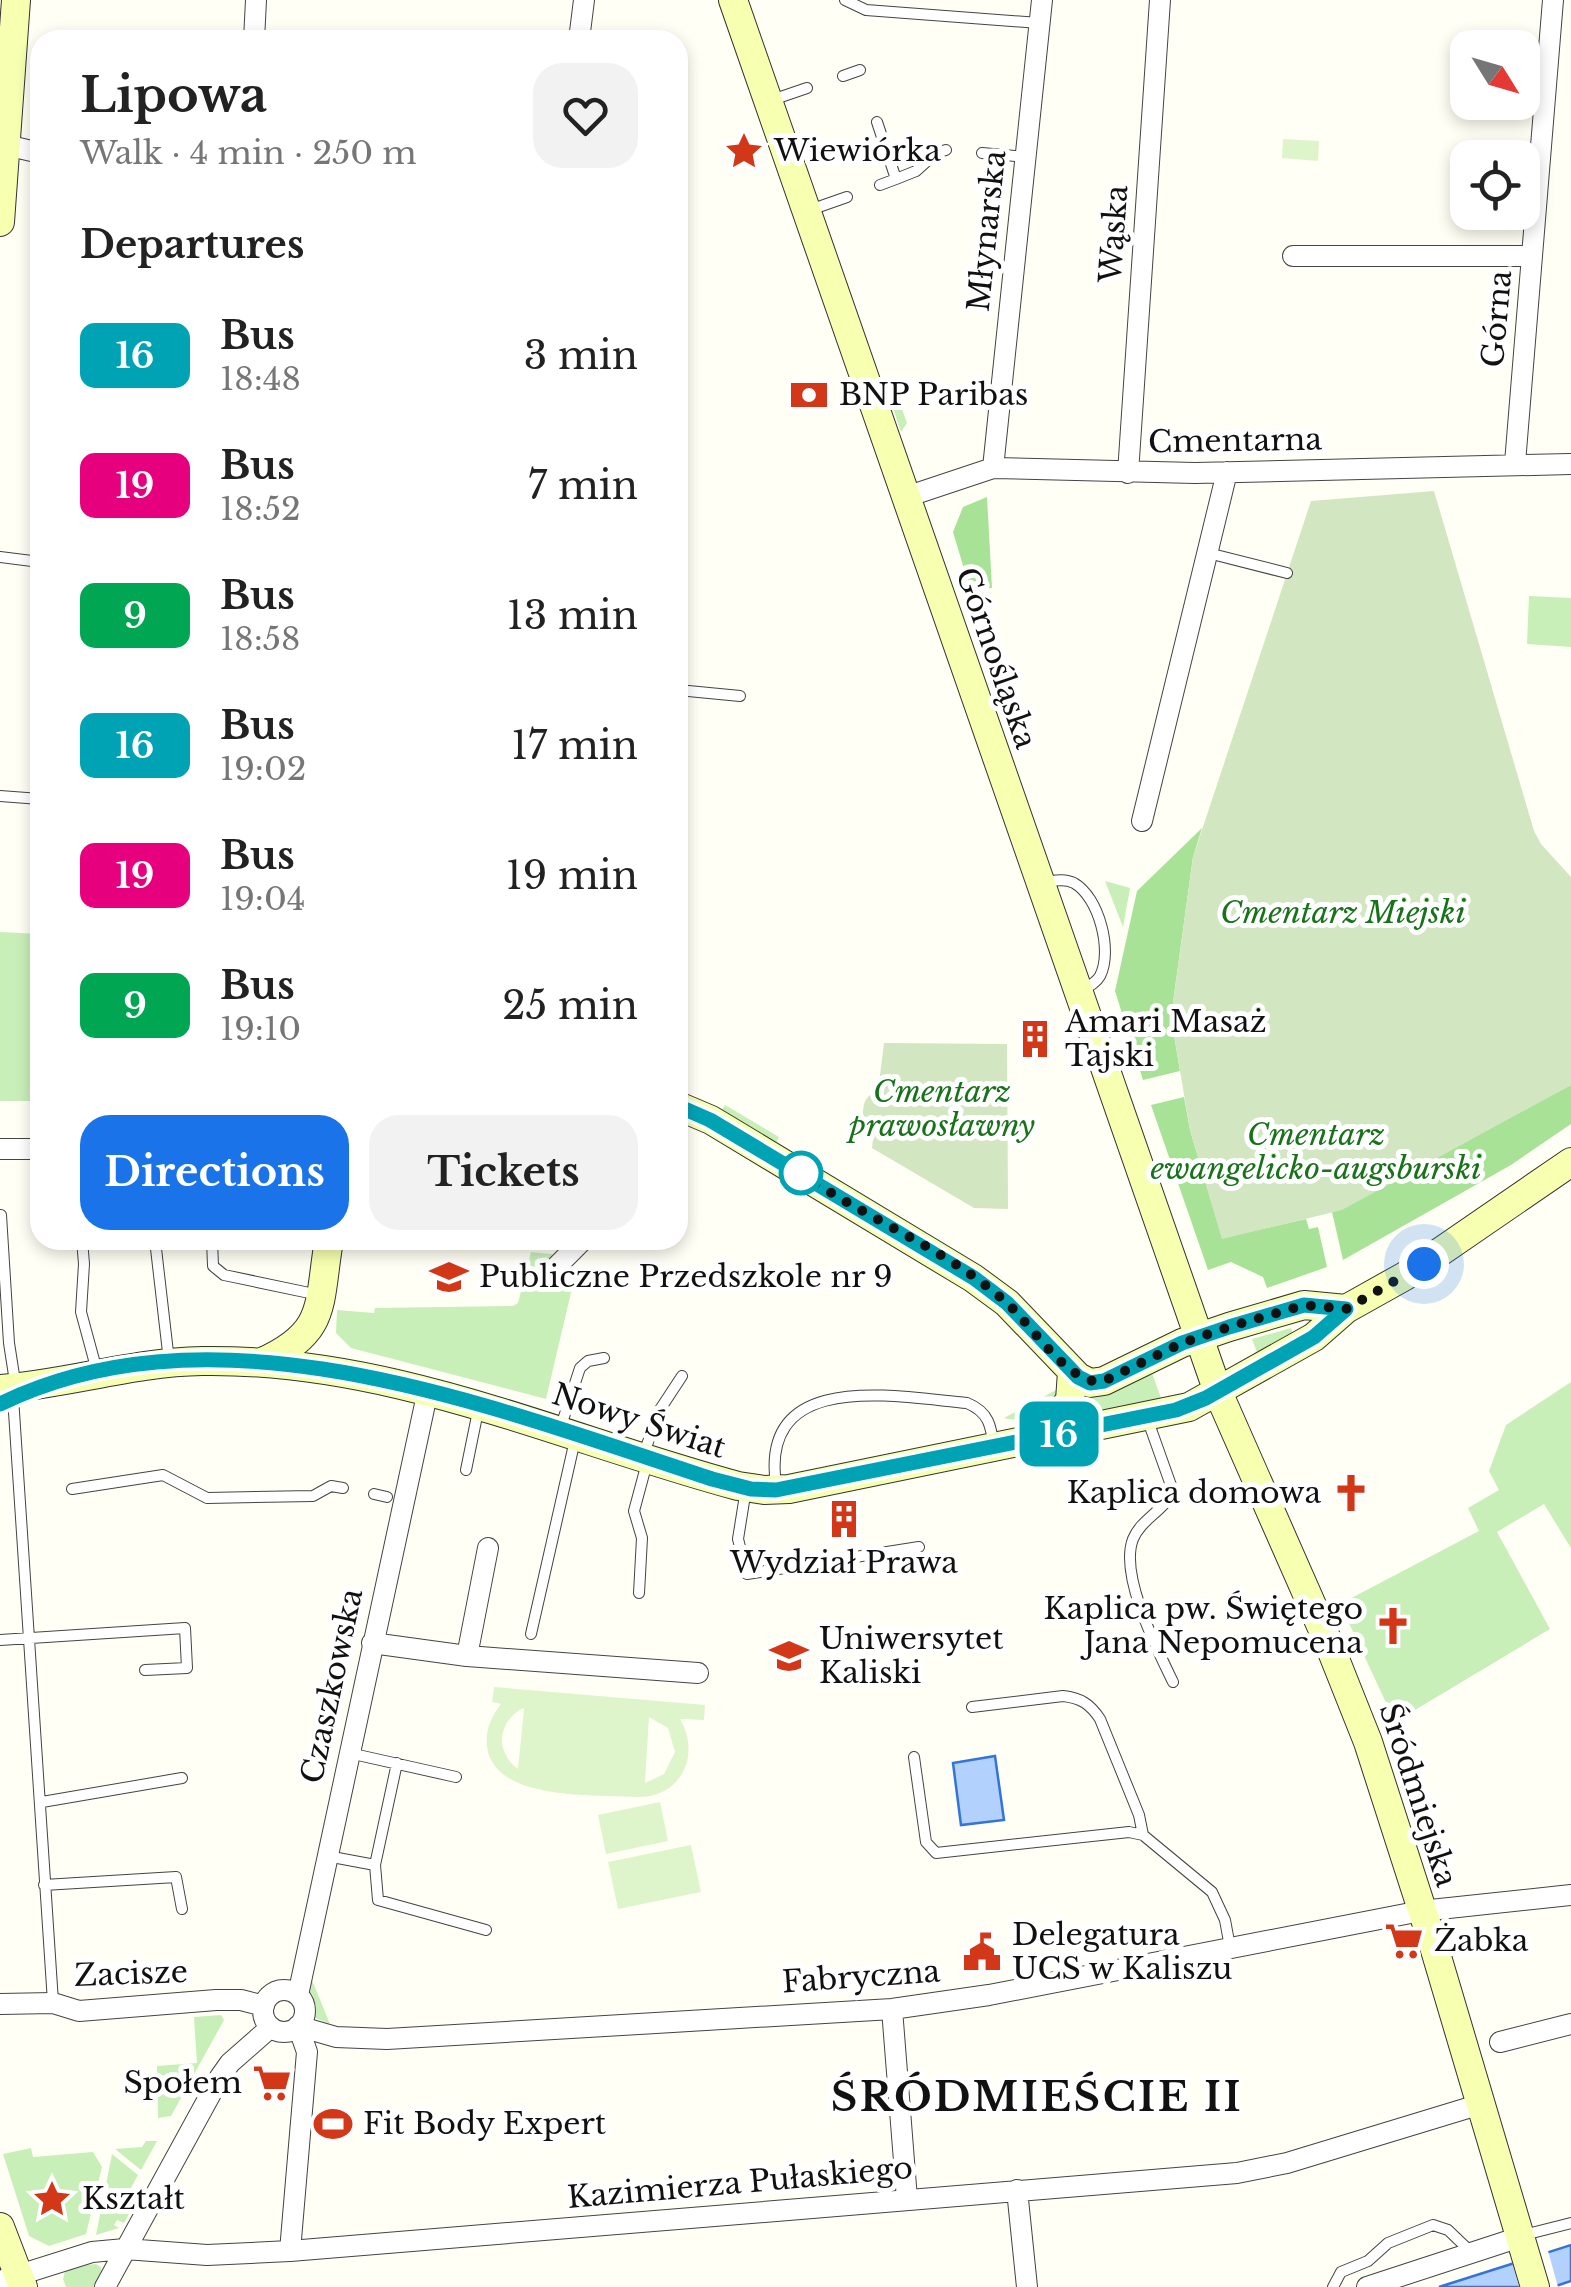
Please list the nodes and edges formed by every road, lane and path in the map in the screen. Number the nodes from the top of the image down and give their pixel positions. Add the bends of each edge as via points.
1 (16, 0) edge
2 (256, 0) edge
3 (584, 0) edge
4 (733, 0) edge
5 (845, 0) edge
6 (1042, 0) edge
7 (1160, 0) edge
8 (1553, 0) edge
9 (1040, 23) junction
10 (254, 30) edge
11 (580, 30) edge
12 (860, 70) dead end
13 (843, 76) dead end
14 (5, 84) edge
15 (807, 88) dead end
16 (768, 101) junction
17 (877, 122) dead end
18 (6, 145) junction
19 (946, 150) dead end
20 (30, 151) edge
21 (982, 152) dead end
22 (1025, 156) junction
23 (896, 179) junction
24 (880, 185) dead end
25 (847, 197) dead end
26 (806, 212) junction
27 (0, 222) edge
28 (1293, 256) dead end
29 (1532, 256) junction
30 (1515, 463) junction
31 (1571, 464) edge
32 (993, 468) junction
33 (1128, 472) junction
34 (1227, 472) junction
35 (906, 497) junction
36 (1207, 552) junction
37 (0, 557) edge
38 (30, 561) edge
39 (1287, 574) dead end
40 (688, 691) edge
41 (740, 696) dead end
42 (0, 796) edge
43 (30, 798) edge
44 (1142, 821) dead end
45 (1039, 882) junction
46 (1077, 993) junction
47 (688, 1110) edge
48 (30, 1148) edge
49 (0, 1150) edge
50 (1571, 1162) edge
51 (1, 1215) edge
52 (83, 1250) edge
53 (156, 1250) edge
54 (212, 1250) edge
55 (327, 1250) edge
56 (573, 1250) edge
57 (554, 1269) dead end
58 (318, 1306) junction
59 (1346, 1309) junction
60 (1198, 1337) junction
61 (604, 1358) dead end
62 (169, 1362) junction
63 (260, 1363) junction
64 (97, 1372) junction
65 (1072, 1372) junction
66 (360, 1374) junction
67 (682, 1376) dead end
68 (11, 1390) edge
69 (428, 1390) junction
70 (1218, 1392) junction
71 (479, 1405) junction
72 (1147, 1417) junction
73 (568, 1433) junction
74 (1042, 1438) junction
75 (994, 1448) junction
76 (646, 1458) junction
77 (466, 1470) dead end
78 (343, 1488) dead end
79 (746, 1488) junction
80 (72, 1489) dead end
81 (776, 1490) junction
82 (374, 1494) dead end
83 (387, 1497) dead end
84 (919, 1547) dead end
85 (488, 1548) dead end
86 (639, 1593) dead end
87 (531, 1634) dead end
88 (31, 1638) junction
89 (0, 1640) edge
90 (372, 1643) junction
91 (467, 1656) junction
92 (145, 1670) dead end
93 (698, 1672) dead end
94 (1172, 1682) dead end
95 (972, 1707) dead end
96 (348, 1752) junction
97 (914, 1757) dead end
98 (398, 1763) junction
99 (456, 1777) dead end
100 (182, 1778) dead end
101 (42, 1802) junction
102 (1143, 1835) junction
103 (326, 1856) junction
104 (375, 1865) junction
105 (44, 1885) junction
106 (1571, 1895) edge
107 (182, 1909) dead end
108 (1421, 1911) junction
109 (486, 1930) dead end
110 (1230, 1947) junction
111 (298, 1995) junction
112 (53, 2003) junction
113 (0, 2004) edge
114 (264, 2006) junction
115 (892, 2009) junction
116 (1571, 2024) edge
117 (298, 2026) junction
118 (271, 2027) junction
119 (326, 2035) junction
120 (1500, 2042) dead end
121 (307, 2052) junction
122 (1480, 2104) junction
123 (1017, 2190) junction
124 (907, 2200) junction
125 (1571, 2223) edge
126 (0, 2227) edge
127 (1520, 2240) junction
128 (125, 2249) junction
129 (290, 2251) junction
130 (1472, 2252) junction
131 (13, 2281) edge
132 (104, 2287) edge
133 (1027, 2287) edge
134 (1332, 2287) edge
135 (1367, 2287) edge
136 (1535, 2287) edge

1 - 14 street
2 - 10 street
3 - 11 street
4 - 16 street, Górnośląska
5 - 9 lane via 866,10
6 - 9 street, Młynarska
7 - 33 street, Wąska
8 - 29 street, Górna
9 - 22 street, Młynarska
12 - 13 lane
14 - 18 street
15 - 16 lane
16 - 26 street, Górnośląska
17 - 23 lane
18 - 20 street
18 - 27 street
19 - 23 lane
21 - 22 lane
22 - 32 street, Młynarska
23 - 24 lane
25 - 26 lane
26 - 35 street, Górnośląska
28 - 29 street
29 - 30 street, Górna
30 - 31 street, Cmentarna
30 - 34 street, Cmentarna
32 - 33 street, Cmentarna
32 - 35 street, Cmentarna
33 - 34 street, Cmentarna
34 - 36 street
35 - 45 street, Górnośląska
36 - 39 lane
36 - 44 street
37 - 38 lane
40 - 41 lane
42 - 43 lane
45 - 46 street, Górnośląska
45 - 46 lane via 1077,884 1094,906 1103,968 1098,980
46 - 60 street, Górnośląska
47 - 65 street via 974,1278
48 - 49 street
50 - 59 street, Nowy Świat
51 - 68 lane
52 - 64 lane via 81,1312
53 - 62 lane
54 - 58 lane via 213,1266 224,1275
55 - 58 street
56 - 57 street
58 - 63 street via 300,1342
58 - 66 street via 326,1351
59 - 60 street via 1304,1305
59 - 70 street, Nowy Świat via 1314,1337
60 - 65 street via 1104,1381 1090,1383
60 - 70 street, Śródmiejska
61 - 73 lane via 580,1368
62 - 63 street, Nowy Świat
62 - 64 street, Nowy Świat
63 - 66 street, Nowy Świat
64 - 68 street, Nowy Świat
65 - 74 street via 1070,1400
66 - 69 street, Nowy Świat
67 - 76 lane via 659,1411
68 - 88 lane
69 - 71 street, Nowy Świat
69 - 90 street, Czaszkowska
70 - 72 street, Nowy Świat
70 - 108 street, Śródmiejska via 1354,1704
71 - 73 street, Nowy Świat
71 - 77 lane
72 - 74 street, Nowy Świat
72 - 94 lane via 1174,1491 1136,1534 1131,1553 1140,1612
73 - 76 street, Nowy Świat
73 - 87 lane
74 - 75 street, Nowy Świat
75 - 81 street, Nowy Świat
75 - 81 lane via 990,1420 968,1403 871,1395 820,1401 796,1415 780,1437
76 - 79 street, Nowy Świat
76 - 86 lane via 634,1510 642,1538
78 - 80 lane via 331,1486 313,1496 206,1498 162,1475
79 - 81 street, Nowy Świat
79 - 84 lane via 738,1539 747,1574
82 - 83 lane
85 - 91 street
88 - 89 lane
88 - 92 lane via 185,1628 187,1668
88 - 101 lane
90 - 91 street
90 - 96 street, Czaszkowska
91 - 93 street
95 - 102 lane via 1063,1696 1085,1702 1100,1719
96 - 98 lane
96 - 103 street, Czaszkowska
97 - 102 lane via 926,1842 936,1854
98 - 99 lane
98 - 104 lane
100 - 101 lane
101 - 105 lane
102 - 110 lane via 1212,1892
103 - 104 lane
103 - 111 street, Czaszkowska
104 - 109 lane via 378,1900
105 - 107 lane via 176,1877
105 - 112 lane
106 - 108 street, Fabryczna
108 - 110 street, Fabryczna
108 - 122 street, Śródmiejska
110 - 115 street, Fabryczna
111 - 114 street via 278,1991
111 - 117 street via 305,2014
112 - 113 street, Zacisze
112 - 114 street, Zacisze via 79,2012 216,2000
114 - 118 street
115 - 119 street, Fabryczna via 387,2039
115 - 124 street
116 - 120 street
117 - 118 street via 285,2032
117 - 119 street, Fabryczna
117 - 121 street
118 - 128 street via 220,2077
119 - 121 street
121 - 129 street
122 - 123 street, Kazimierza Pułaskiego via 1237,2173
122 - 127 street, Śródmiejska
123 - 124 street, Kazimierza Pułaskiego
123 - 133 street
124 - 129 street, Kazimierza Pułaskiego
125 - 127 lane
126 - 131 street
127 - 130 street
127 - 136 street, Śródmiejska
128 - 129 street, Kazimierza Pułaskiego via 207,2255
128 - 131 street, Kazimierza Pułaskiego via 92,2252
128 - 132 street
130 - 134 lane via 1433,2226 1388,2243 1342,2272
130 - 135 street

